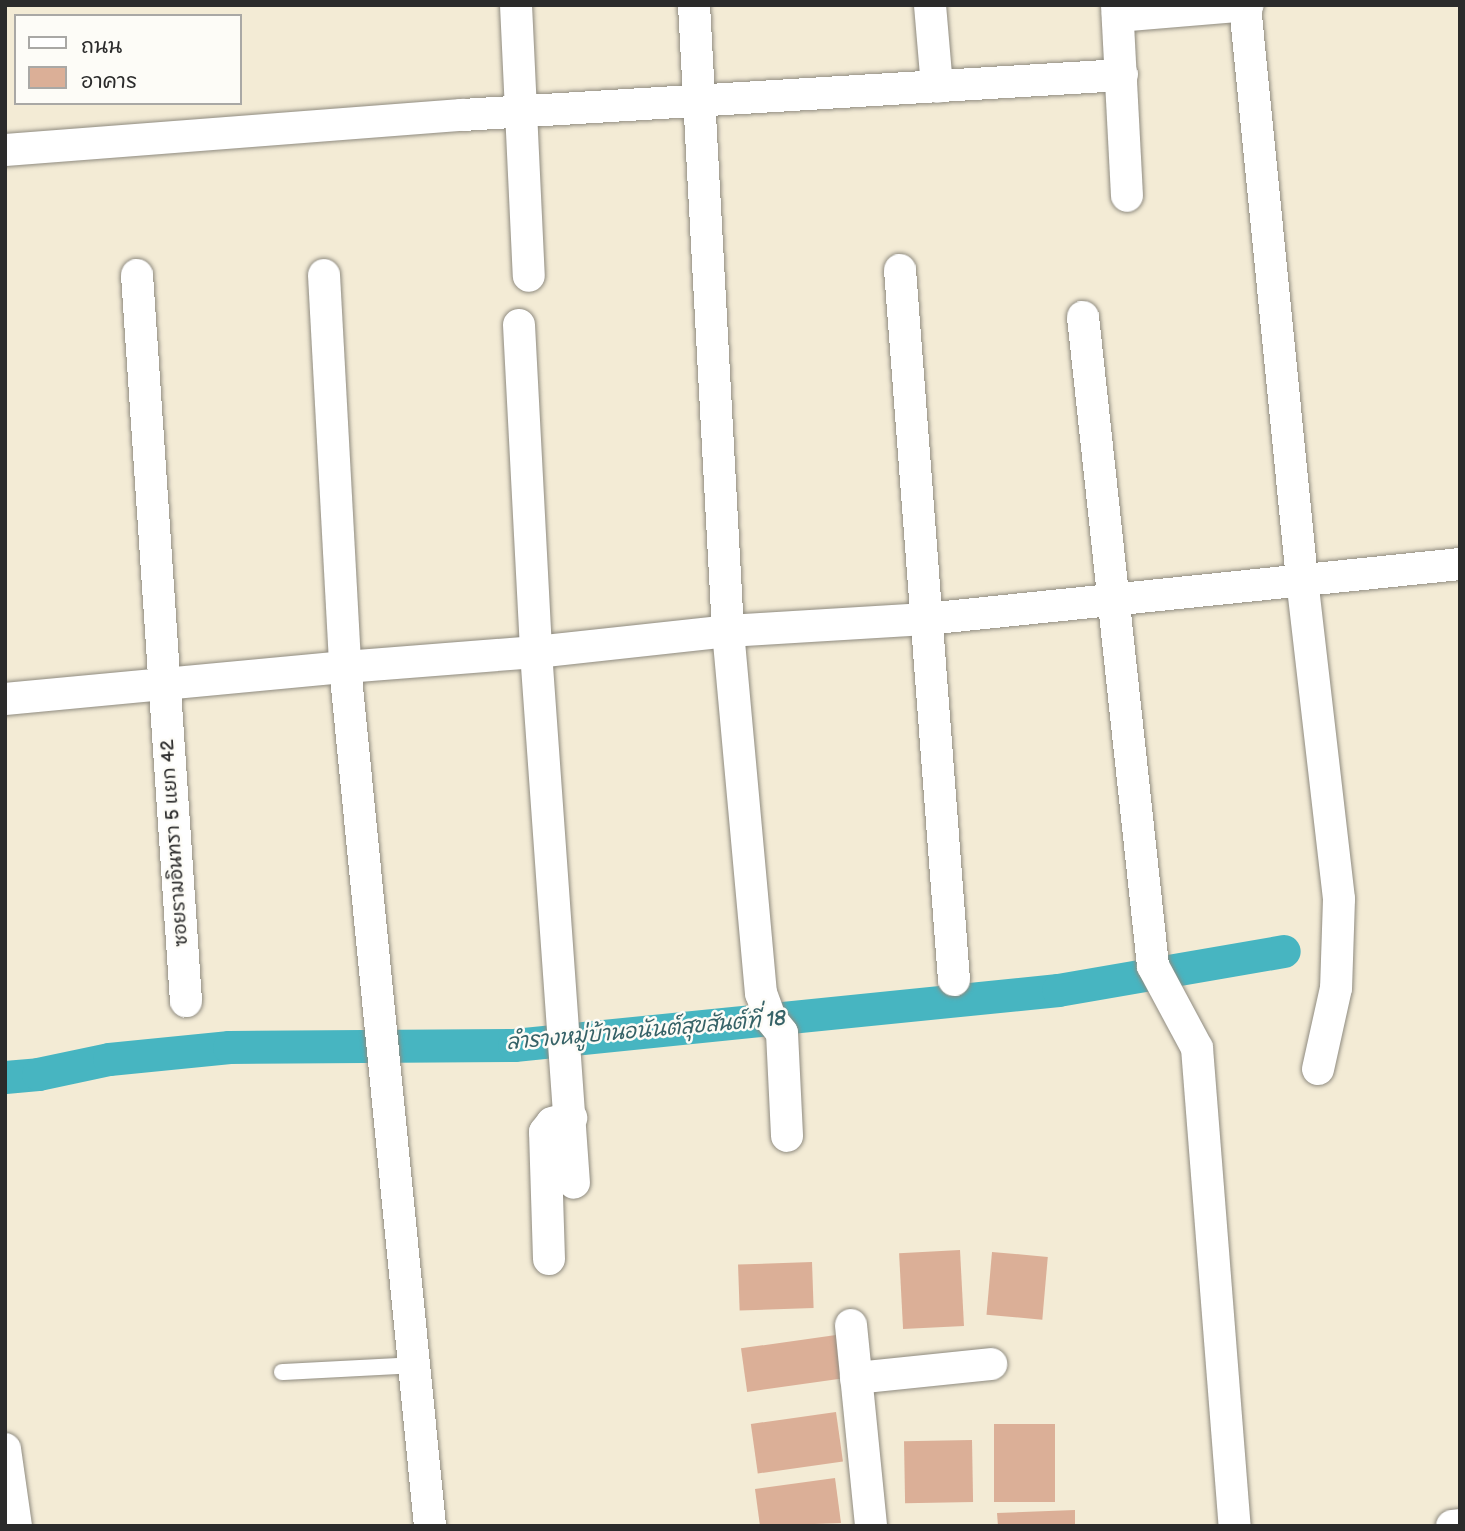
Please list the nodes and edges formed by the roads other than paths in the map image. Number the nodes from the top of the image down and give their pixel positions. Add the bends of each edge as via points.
1 (516, 5) edge
2 (694, 5) edge
3 (930, 5) edge
4 (1246, 5) edge
5 (1117, 11) edge
6 (1122, 75) junction
7 (937, 87) junction
8 (698, 102) junction
9 (521, 112) junction
10 (5, 150) edge
11 (1127, 196) dead end
12 (900, 270) dead end
13 (136, 275) dead end
14 (324, 275) dead end
15 (529, 275) dead end
16 (1083, 317) dead end
17 (519, 325) dead end
18 (1460, 564) edge
19 (1302, 579) junction
20 (1114, 598) junction
21 (926, 619) junction
22 (728, 631) junction
23 (537, 652) junction
24 (345, 667) junction
25 (165, 685) junction
26 (5, 699) edge
27 (954, 980) dead end
28 (186, 1001) dead end
29 (1318, 1069) dead end
30 (571, 1118) junction
31 (787, 1136) dead end
32 (574, 1183) dead end
33 (549, 1259) dead end
34 (851, 1325) dead end
35 (991, 1364) dead end
36 (414, 1365) junction
37 (282, 1372) dead end
38 (856, 1378) junction
39 (5, 1449) edge
40 (1460, 1525) edge
41 (16, 1526) edge
42 (430, 1526) edge
43 (871, 1526) edge
44 (1235, 1526) edge
45 (1452, 1526) edge

1 - 9 street
2 - 8 street
3 - 7 street
4 - 5 street
4 - 19 street
5 - 6 street
6 - 7 street
6 - 11 street
7 - 8 street
8 - 9 street
8 - 22 street
9 - 10 street
9 - 15 street
12 - 21 street
13 - 25 street, ซอยรามอินทรา 5 แยก 42
14 - 24 street
16 - 20 street
17 - 23 street
18 - 19 street
19 - 20 street
19 - 29 street via 1339,899 1336,988
20 - 21 street
20 - 44 street via 1153,966 1197,1048
21 - 22 street
21 - 27 street
22 - 23 street
22 - 31 street via 763,1000 782,1033
23 - 24 street
23 - 30 street
24 - 25 street
24 - 36 street
25 - 26 street
25 - 28 street, ซอยรามอินทรา 5 แยก 42
30 - 32 street
30 - 33 street via 552,1123 545,1132
34 - 38 street
35 - 38 street
36 - 37 lane
36 - 42 street
38 - 43 street
39 - 41 street
40 - 45 street

